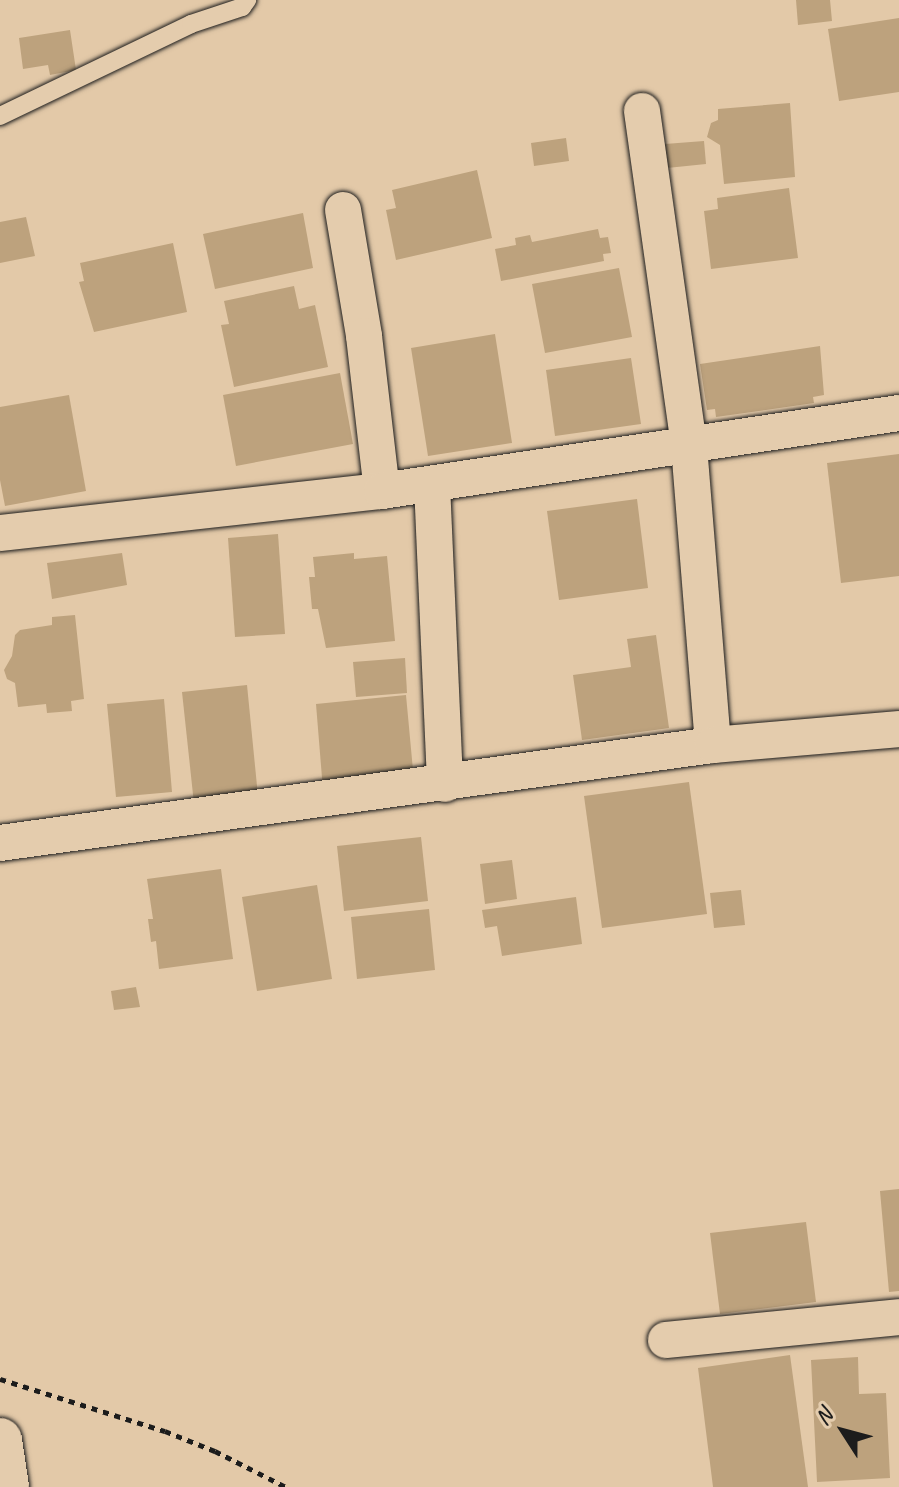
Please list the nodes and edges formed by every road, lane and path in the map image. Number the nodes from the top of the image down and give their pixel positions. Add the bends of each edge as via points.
1 (247, 0) edge
2 (642, 111) dead end
3 (0, 116) edge
4 (343, 210) dead end
5 (899, 413) edge
6 (689, 446) junction
7 (432, 484) junction
8 (382, 491) junction
9 (0, 533) edge
10 (899, 729) edge
11 (713, 745) junction
12 (445, 784) junction
13 (0, 843) edge
14 (899, 1317) edge
15 (666, 1340) dead end
16 (0, 1379) edge
17 (0, 1440) edge
18 (7, 1487) edge
19 (286, 1487) edge

1 - 3 lane via 242,7 191,24
2 - 6 street
4 - 8 street
5 - 6 street
6 - 7 street
6 - 11 street
7 - 8 street
7 - 12 street
8 - 9 street
10 - 11 street
11 - 12 street
12 - 13 street
14 - 15 street
16 - 19 path via 165,1431
17 - 18 street

